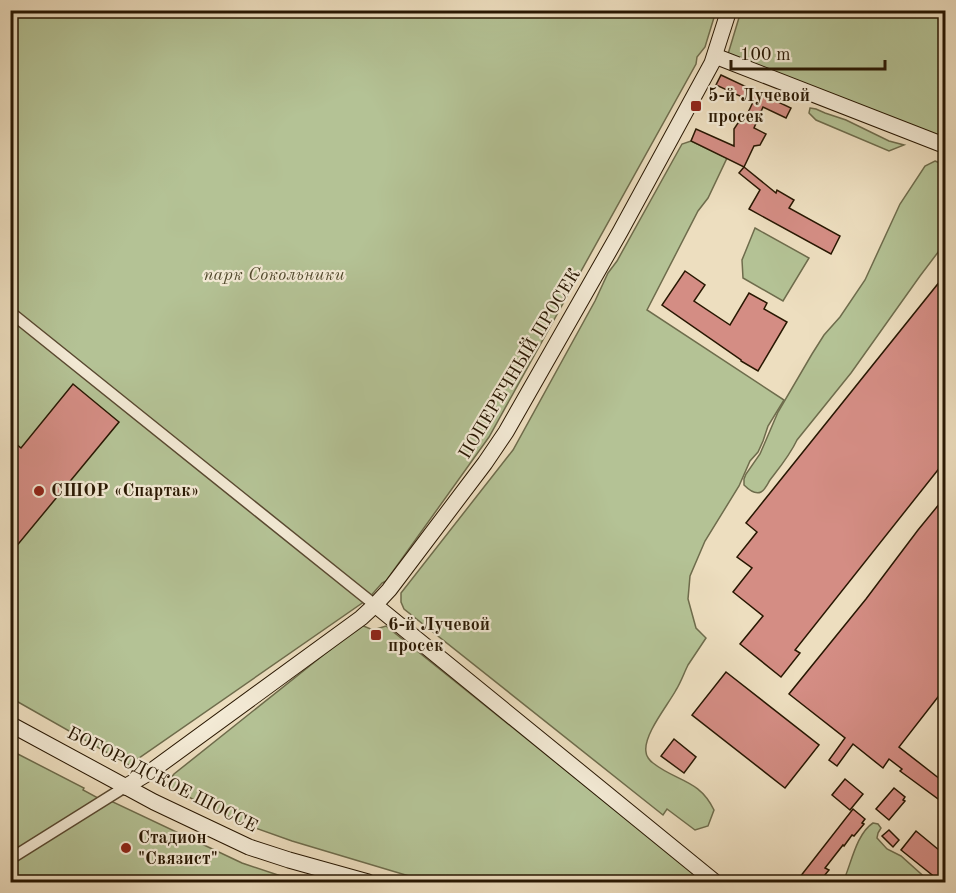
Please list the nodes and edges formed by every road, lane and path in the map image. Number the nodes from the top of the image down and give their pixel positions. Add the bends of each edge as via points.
1 (729, 10) edge
2 (715, 56) junction
3 (945, 146) edge
4 (10, 312) edge
5 (375, 605) junction
6 (10, 724) edge
7 (125, 787) junction
8 (10, 859) edge
9 (368, 882) edge
10 (715, 882) edge

1 - 2 street, ПОПЕРЕЧНЫЙ ПРОСЕК
2 - 3 street
2 - 5 street, ПОПЕРЕЧНЫЙ ПРОСЕК via 506,432
4 - 5 street
5 - 7 street, ПОПЕРЕЧНЫЙ ПРОСЕК
5 - 10 street
6 - 7 street, БОГОРОДСКОЕ ШОССЕ
7 - 8 street
7 - 9 street, БОГОРОДСКОЕ ШОССЕ via 249,847

